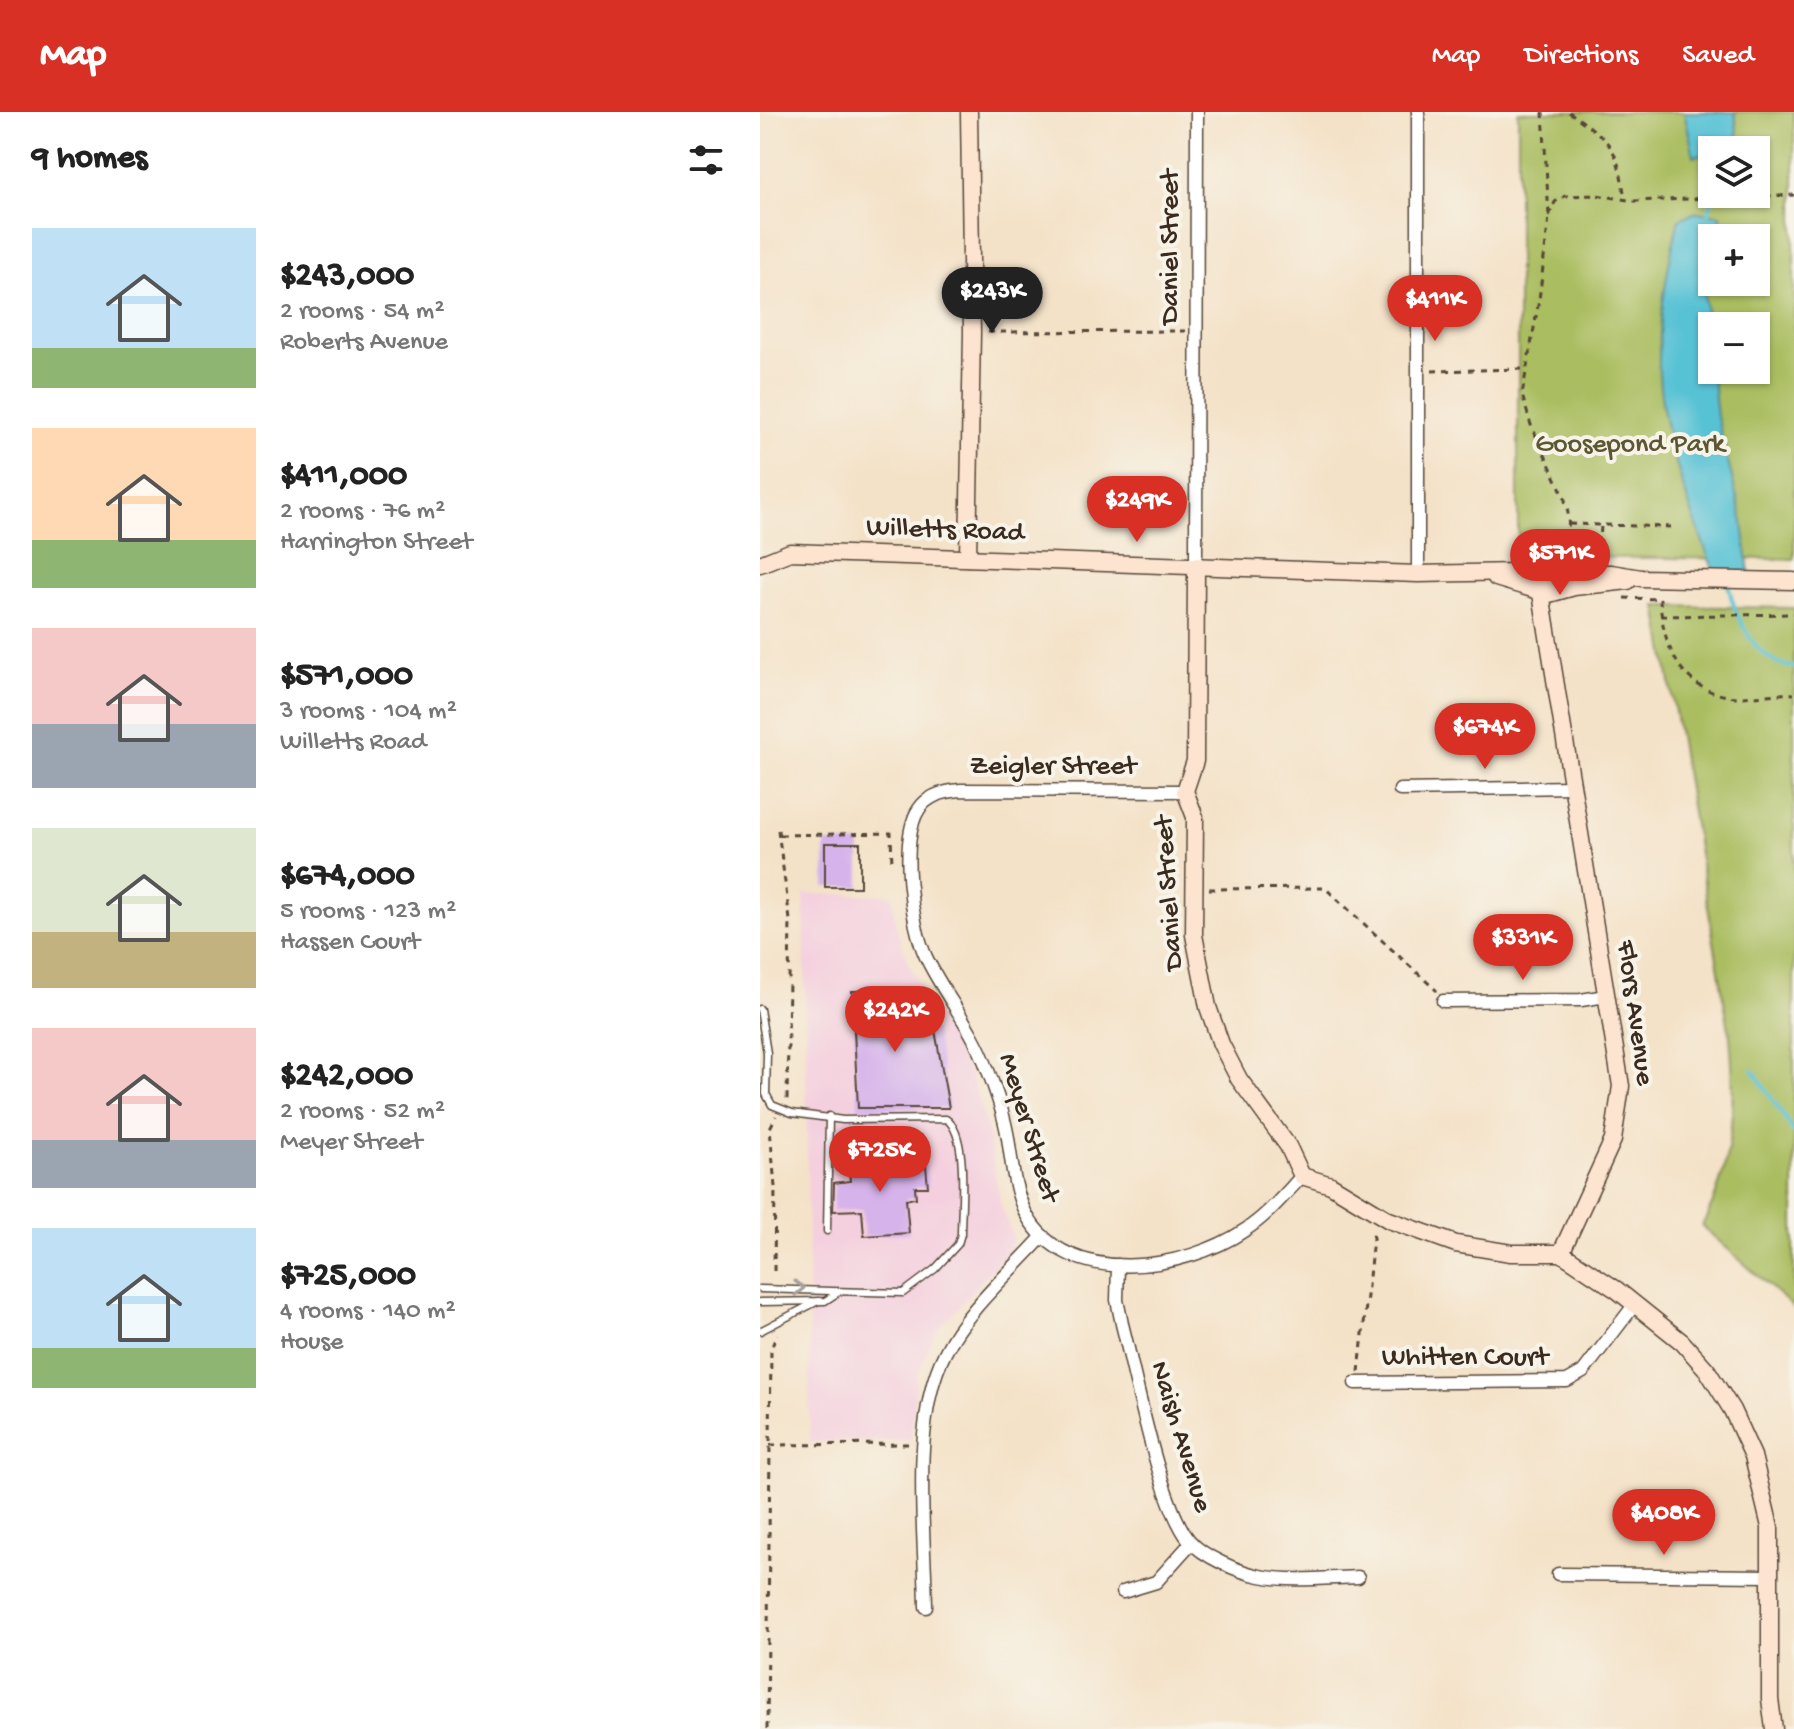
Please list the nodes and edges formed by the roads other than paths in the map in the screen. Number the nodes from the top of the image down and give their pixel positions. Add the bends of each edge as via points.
1 (969, 112) edge
2 (1197, 112) edge
3 (1418, 112) edge
4 (968, 558) junction
5 (760, 564) edge
6 (1196, 566) junction
7 (1418, 574) junction
8 (1794, 581) edge
9 (1539, 587) junction
10 (1572, 787) junction
11 (1400, 790) dead end
12 (1185, 791) junction
13 (924, 802) joint
14 (1606, 996) junction
15 (1443, 1001) road end
16 (760, 1009) edge
17 (829, 1116) junction
18 (1302, 1176) junction
19 (827, 1231) dead end
20 (1043, 1236) junction
21 (1561, 1253) junction
22 (1118, 1265) junction
23 (760, 1289) edge
24 (837, 1293) junction
25 (818, 1301) junction
26 (760, 1302) edge
27 (1635, 1304) junction
28 (760, 1331) edge
29 (1355, 1383) road end
30 (1191, 1543) junction
31 (1558, 1574) dead end
32 (1770, 1576) junction
33 (1358, 1577) dead end
34 (1123, 1592) dead end
35 (926, 1607) dead end
36 (1774, 1729) edge

1 - 4 street
2 - 6 street, Daniel Street
3 - 7 street
4 - 5 street, Willetts Road via 790,552
4 - 6 street, Willetts Road
6 - 7 street, Willetts Road
6 - 12 street, Daniel Street via 1195,761
7 - 9 street, Willetts Road via 1483,575
8 - 9 street via 1641,578
9 - 10 street, Flors Avenue
10 - 11 street
10 - 14 street, Flors Avenue
12 - 13 street, Zeigler Street via 951,791
12 - 18 street, Daniel Street via 1195,817 1200,971 1221,1044
13 - 20 street, Meyer Street via 911,842 914,922 925,956 982,1054 1000,1105 1015,1187
14 - 15 street
14 - 21 street, Flors Avenue via 1621,1086 1620,1111 1609,1152
16 - 17 lane via 766,1094 772,1105 792,1113
17 - 19 lane
17 - 24 lane via 946,1119 960,1140 958,1244 903,1293
18 - 21 street via 1331,1185 1379,1215 1456,1244 1511,1253
18 - 22 street, Meyer Street via 1263,1216 1223,1243 1171,1260
20 - 22 street, Meyer Street via 1073,1255
20 - 35 street via 966,1322 946,1350 929,1393 924,1444
21 - 27 street
22 - 30 street, Naish Avenue via 1122,1324 1167,1493
23 -> 24 lane via 824,1288
24 - 25 lane
25 - 26 lane
25 - 28 lane
27 - 29 street, Whitten Court via 1583,1372 1567,1381
27 - 32 street via 1682,1342 1732,1410 1761,1484 1770,1527
30 - 33 street, Naish Avenue via 1260,1576
30 - 34 street via 1156,1582
31 - 32 street
32 - 36 street

